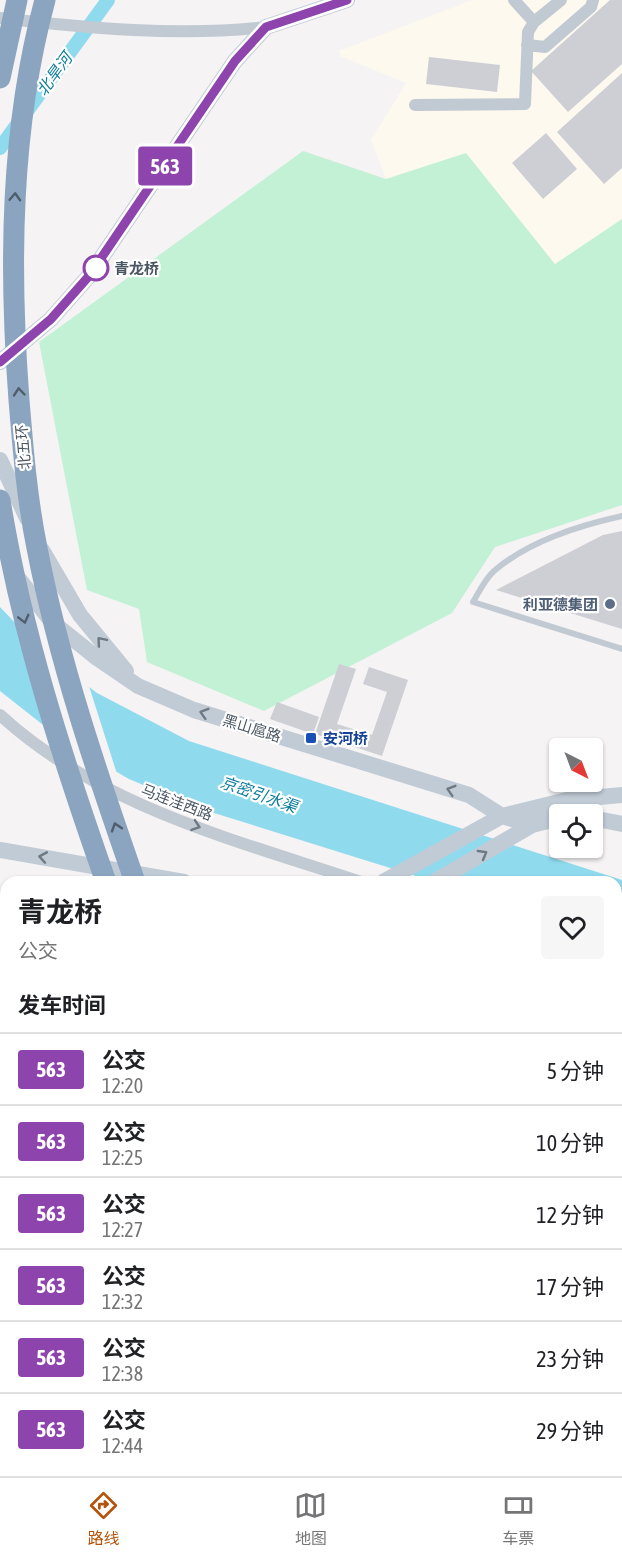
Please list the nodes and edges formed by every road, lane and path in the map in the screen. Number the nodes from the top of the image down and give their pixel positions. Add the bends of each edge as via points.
1 (17, 0) edge
2 (348, 0) edge
3 (514, 0) edge
4 (561, 0) edge
5 (593, 0) edge
6 (45, 3) edge
7 (0, 18) edge
8 (534, 22) junction
9 (266, 27) junction
10 (527, 45) junction
11 (0, 78) edge
12 (415, 105) dead end
13 (0, 362) edge
14 (0, 459) edge
15 (0, 500) edge
16 (622, 516) edge
17 (0, 554) edge
18 (622, 649) edge
19 (138, 686) junction
20 (0, 716) edge
21 (622, 795) edge
22 (502, 816) junction
23 (603, 820) edge
24 (549, 821) edge
25 (622, 824) edge
26 (532, 825) junction
27 (0, 850) edge
28 (104, 876) edge
29 (122, 876) edge
30 (135, 876) edge
31 (343, 876) edge
32 (393, 876) edge
33 (444, 876) edge

1 - 11 highway
2 - 9 street
3 - 8 street
4 - 8 street
5 - 10 street via 591,7 545,47
30 -> 6 highway, 北五环 via 82,723 51,608 37,548 22,444 15,358 14,198 32,57
7 - 9 street via 72,27 214,32
8 - 10 street
9 - 13 street via 235,61 89,276 51,319
10 - 12 street via 525,104
19 -> 14 street via 80,615 58,581
15 -> 28 highway via 23,616 46,700
16 - 18 lane via 593,522 525,549 492,573 473,602
17 - 19 street, 黑山扈路 via 52,622
22 -> 19 street, 黑山扈路 via 470,795 194,710
20 -> 31 street, 马连洼西路 via 56,758 116,795
21 - 22 street via 567,800
22 - 26 street, 黑山扈路
22 - 32 street
23 - 25 street
24 - 26 street
33 -> 26 street
29 -> 27 street

